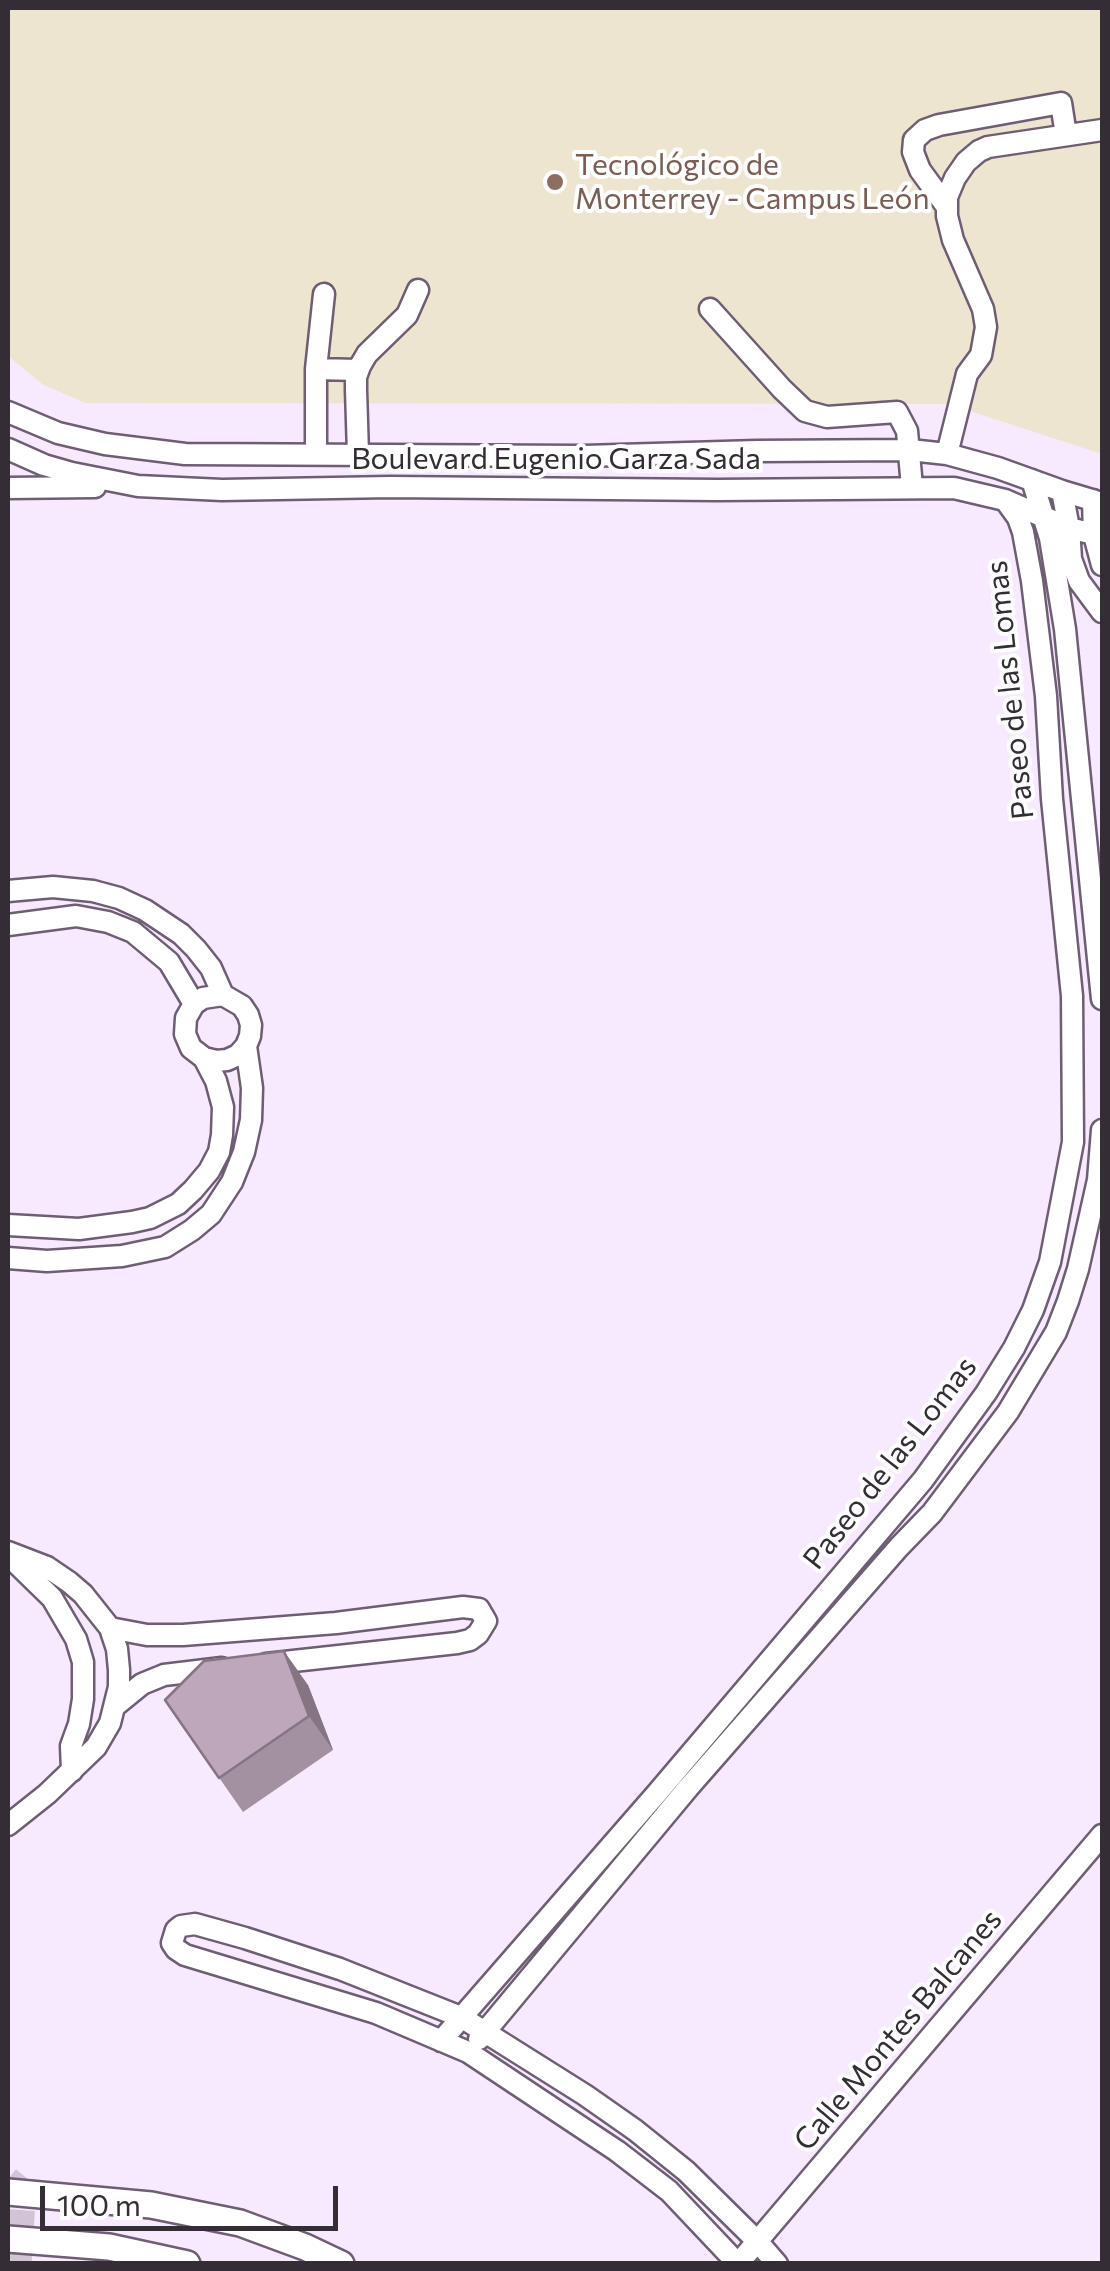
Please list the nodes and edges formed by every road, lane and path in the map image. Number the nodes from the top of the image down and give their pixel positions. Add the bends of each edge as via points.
1 (1102, 130) edge
2 (1066, 135) junction
3 (947, 207) junction
4 (418, 290) dead end
5 (324, 294) dead end
6 (710, 309) dead end
7 (316, 368) junction
8 (358, 370) junction
9 (8, 412) edge
10 (8, 449) edge
11 (910, 450) junction
12 (316, 454) junction
13 (358, 454) junction
14 (947, 454) junction
15 (1032, 480) junction
16 (138, 486) junction
17 (912, 487) junction
18 (8, 488) edge
19 (1062, 491) junction
20 (1004, 500) junction
21 (1098, 502) edge
22 (1044, 517) junction
23 (1069, 528) junction
24 (1098, 535) edge
25 (1102, 565) edge
26 (1102, 612) edge
27 (8, 891) edge
28 (8, 925) edge
29 (1099, 939) edge
30 (1067, 945) junction
31 (223, 995) junction
32 (1102, 999) edge
33 (194, 1004) junction
34 (246, 1046) junction
35 (204, 1058) junction
36 (1102, 1130) edge
37 (8, 1225) edge
38 (8, 1258) edge
39 (881, 1532) junction
40 (899, 1547) junction
41 (8, 1554) edge
42 (110, 1628) junction
43 (114, 1706) junction
44 (72, 1771) junction
45 (8, 1826) edge
46 (1102, 1836) edge
47 (461, 2017) junction
48 (485, 2031) junction
49 (441, 2041) junction
50 (468, 2052) junction
51 (8, 2192) edge
52 (8, 2239) edge
53 (758, 2240) junction
54 (187, 2264) edge
55 (341, 2264) edge
56 (738, 2264) edge
57 (777, 2264) edge

1 - 2 street
2 - 3 street via 979,151 954,178
2 - 3 street via 1061,104 925,130 914,140 914,152
3 - 14 street via 985,319 985,342 967,368
4 - 8 street via 407,315
5 - 7 street
6 - 11 street via 806,411 827,417 897,412
7 - 8 street
7 - 12 street
8 - 13 street
9 - 12 street, Boulevard Eugenio Garza Sada via 58,432 149,450
10 - 16 street, Boulevard Eugenio Garza Sada via 72,473
11 - 13 street, Boulevard Eugenio Garza Sada
11 - 14 street, Boulevard Eugenio Garza Sada
11 - 17 street
12 - 13 street, Boulevard Eugenio Garza Sada
14 - 15 street, Boulevard Eugenio Garza Sada
15 - 19 street, Boulevard Eugenio Garza Sada
15 - 22 street, Paseo de las Lomas
16 - 17 street, Boulevard Eugenio Garza Sada
16 - 18 street
17 - 20 street, Boulevard Eugenio Garza Sada
19 - 21 street, Boulevard Eugenio Garza Sada
19 - 23 street
20 - 22 street, Boulevard Eugenio Garza Sada
20 - 30 street, Paseo de las Lomas via 1018,518 1027,551
21 - 24 street
22 - 23 street, Boulevard Eugenio Garza Sada
22 - 29 street, Paseo de las Lomas via 1065,629
23 - 24 street, Boulevard Eugenio Garza Sada
23 - 26 street via 1071,559
24 - 25 street
27 - 31 street via 93,891 146,910 196,949
28 - 33 street via 76,916 133,932 168,962
29 - 30 street
29 - 32 street, Paseo de las Lomas
30 - 39 street, Paseo de las Lomas via 1073,1142 1050,1262 1014,1348 957,1436
31 - 33 street
31 - 34 street via 248,1015
33 - 35 street via 185,1034
34 - 35 street via 227,1060
34 - 38 street via 251,1120 232,1182 211,1214 165,1247 145,1252
35 - 37 street via 223,1107 219,1152 178,1204 150,1218 105,1226
36 - 40 street, Paseo de las Lomas via 1078,1269 1056,1332 1008,1412
39 - 40 street
39 - 47 street, Paseo de las Lomas
40 - 48 street, Paseo de las Lomas
41 - 42 street via 69,1582
41 - 44 street via 52,1598 83,1662
42 - 43 street via 119,1670
42 - 43 street via 183,1635 463,1606 479,1610 486,1621 478,1634 457,1643 164,1675
43 - 44 street via 96,1747
44 - 45 street
46 - 53 street, Calle Montes Balcanes
47 - 48 street
47 - 49 street, Paseo de las Lomas
47 - 49 street via 218,1930 187,1924 174,1934 173,1944 185,1955 376,2013
48 - 50 street, Paseo de las Lomas
48 - 53 street via 635,2130
49 - 50 street
50 - 56 street via 617,2150 669,2191
51 - 55 main road via 151,2205 240,2223
52 - 54 main road via 109,2246
53 - 56 street, Calle Montes Balcanes
53 - 57 street

